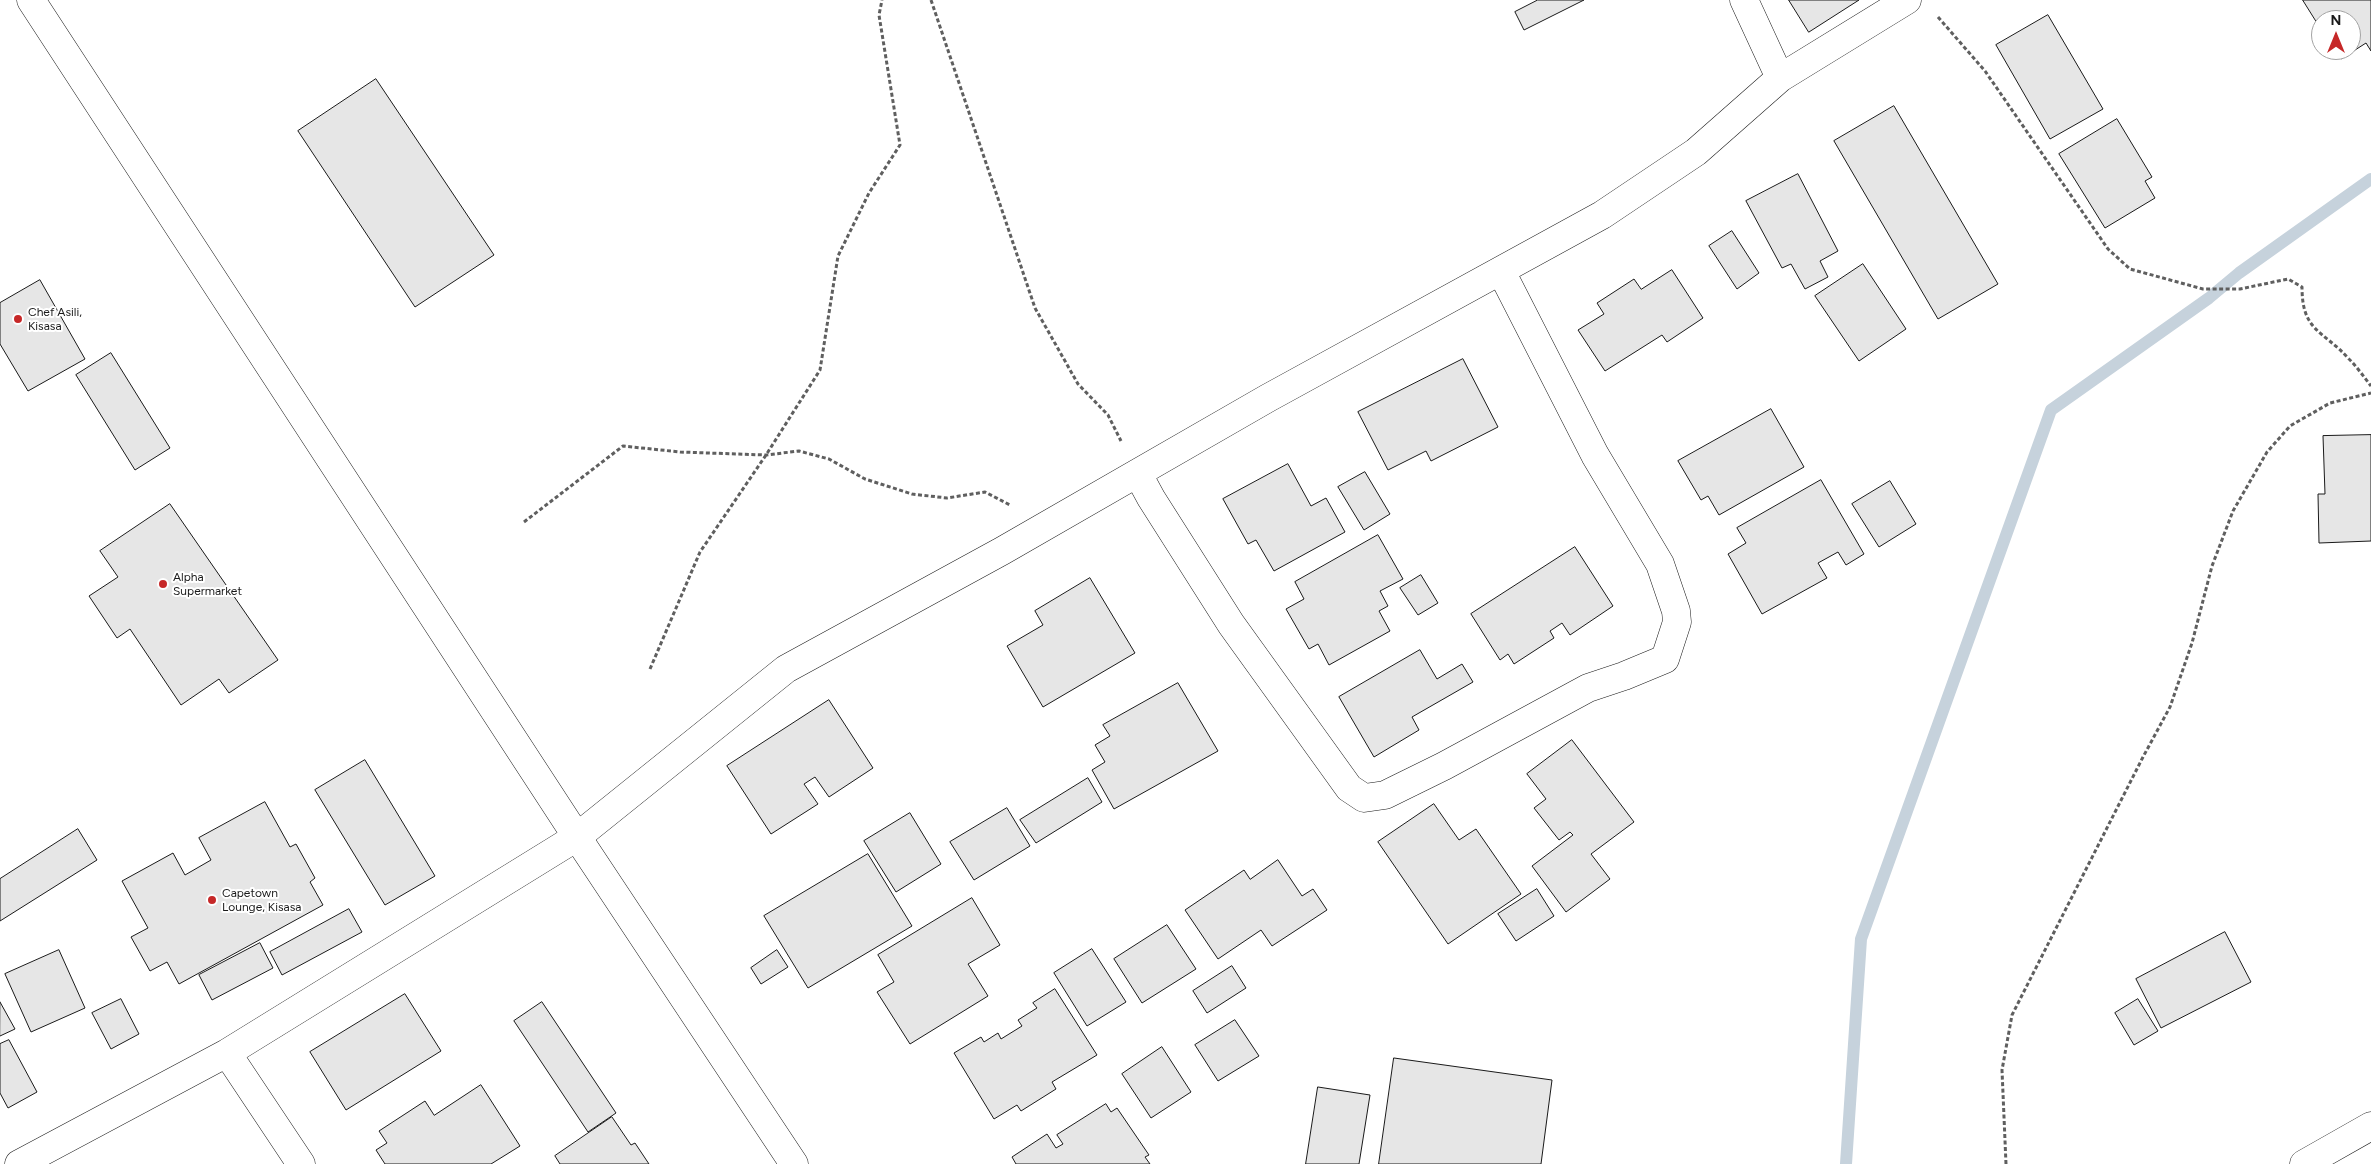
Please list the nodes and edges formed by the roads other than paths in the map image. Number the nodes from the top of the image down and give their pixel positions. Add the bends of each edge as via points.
1 (32, 0) edge
2 (1744, 0) edge
3 (1907, 0) edge
4 (1780, 78) junction
5 (1501, 271) junction
6 (1138, 474) junction
7 (577, 837) junction
8 (227, 1053) junction
9 (2371, 1126) edge
10 (19, 1164) edge
11 (301, 1164) edge
12 (794, 1164) edge
13 (2304, 1164) edge

1 - 7 street
2 - 4 street
3 - 4 street
4 - 5 street via 1696,152 1602,215
5 - 6 street via 1268,398
5 - 6 street via 1595,455 1660,564 1677,622 1665,659 1588,688 1385,795 1364,798 1349,788 1231,624
6 - 7 street via 786,669
7 - 8 street
7 - 12 street
8 - 10 street
8 - 11 street
9 - 13 street

